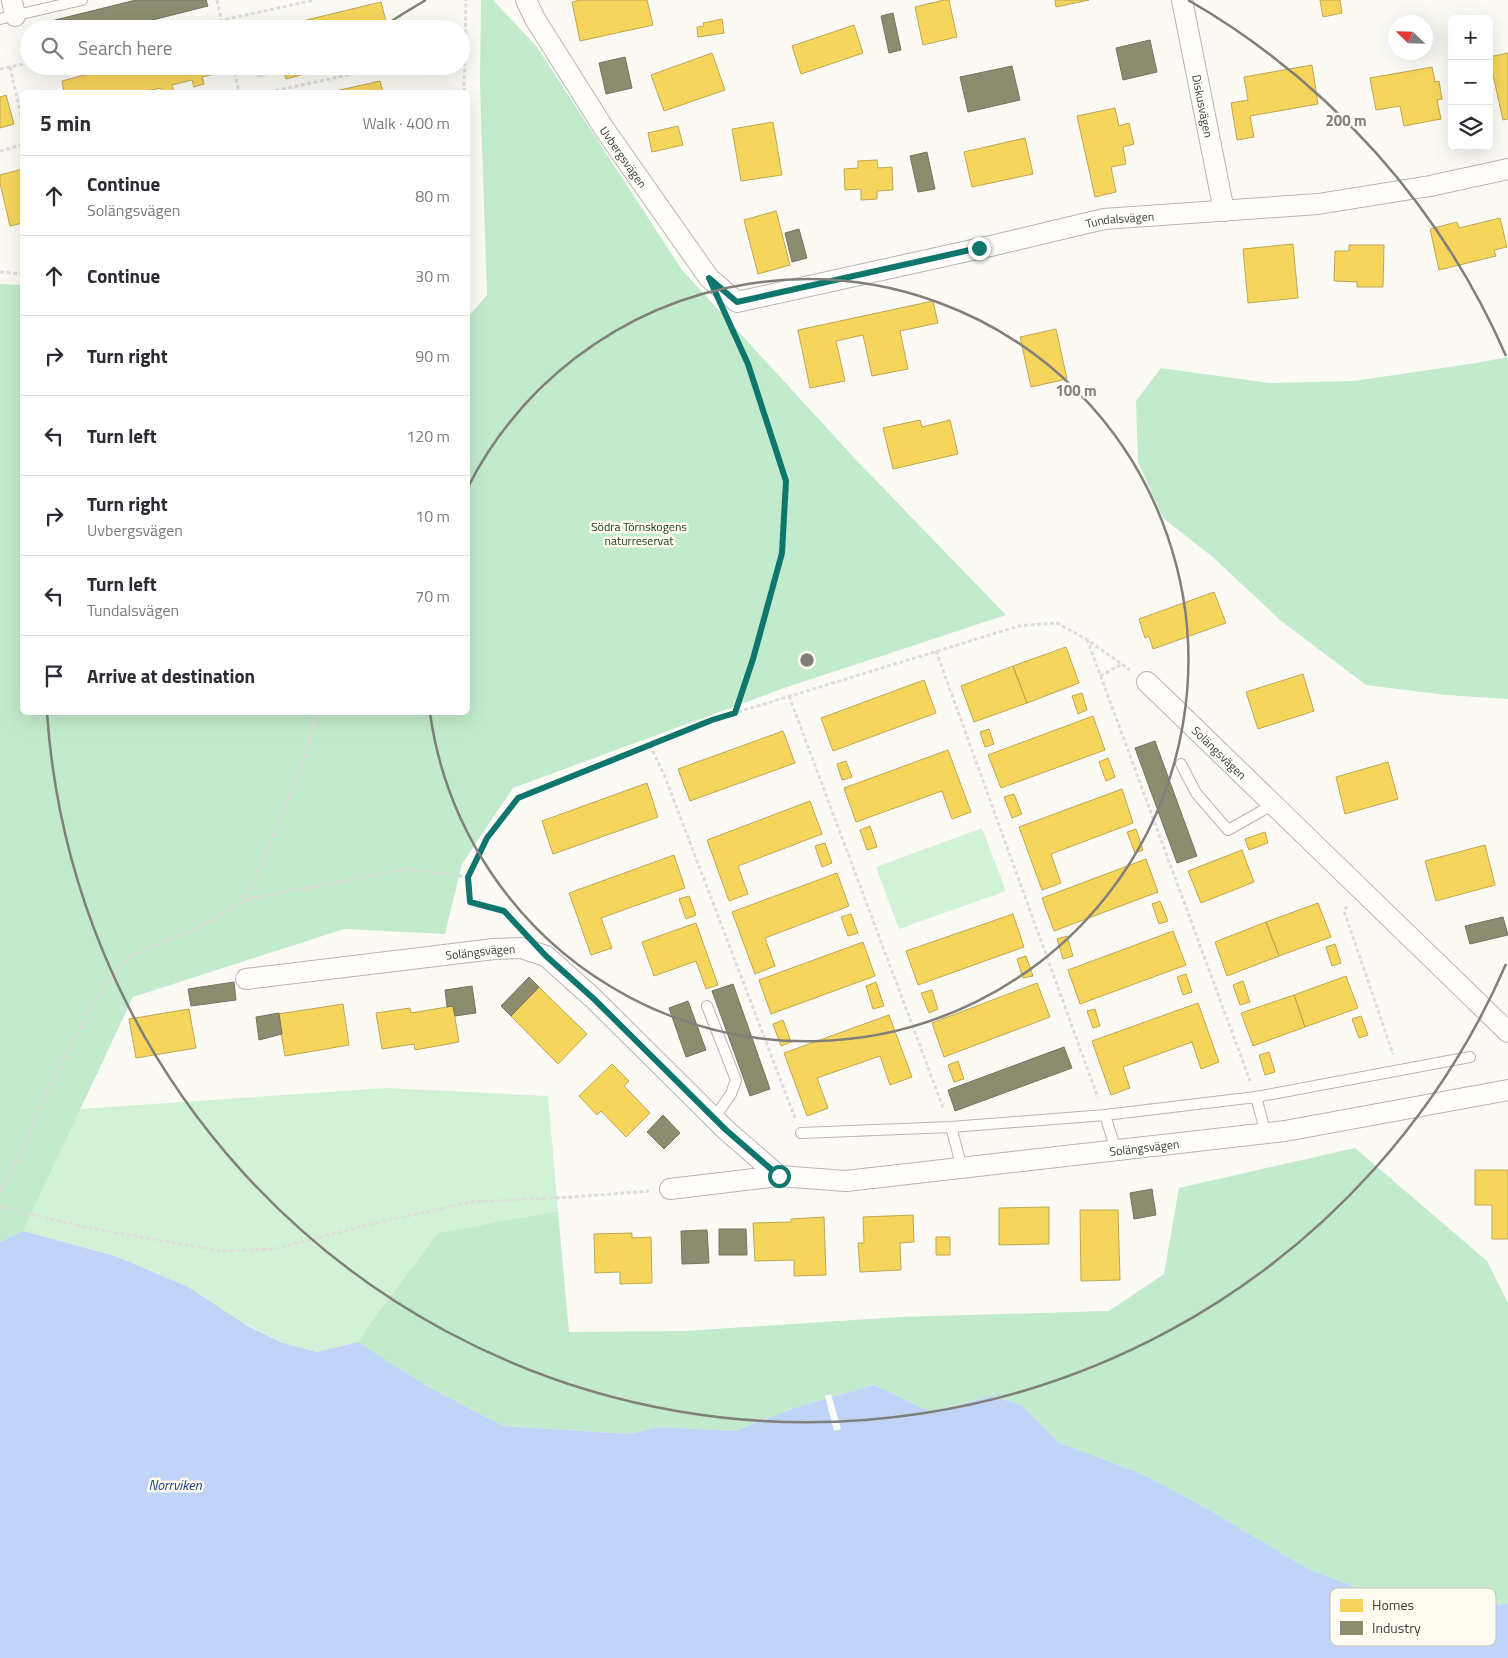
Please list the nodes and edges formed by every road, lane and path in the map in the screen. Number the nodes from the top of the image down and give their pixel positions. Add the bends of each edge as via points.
1 (82, 0) edge
2 (217, 0) edge
3 (315, 0) edge
4 (466, 0) edge
5 (526, 0) edge
6 (1182, 0) edge
7 (9, 12) edge
8 (221, 20) joint
9 (466, 20) edge
10 (20, 65) edge
11 (10, 67) junction
12 (0, 69) edge
13 (235, 75) edge
14 (352, 75) edge
15 (464, 75) edge
16 (239, 90) edge
17 (279, 90) edge
18 (464, 90) edge
19 (20, 111) edge
20 (20, 146) edge
21 (0, 151) edge
22 (1508, 169) edge
23 (1224, 210) junction
24 (0, 272) edge
25 (20, 274) edge
26 (737, 302) joint
27 (728, 321) dead end
28 (1086, 639) junction
29 (936, 651) junction
30 (1122, 664) junction
31 (1100, 676) junction
32 (1147, 682) joint
33 (789, 696) junction
34 (735, 713) junction
35 (316, 715) edge
36 (650, 745) junction
37 (1181, 764) dead end
38 (1274, 804) junction
39 (468, 877) junction
40 (1359, 887) junction
41 (246, 899) junction
42 (546, 956) junction
43 (246, 979) dead end
44 (707, 1006) dead end
45 (1508, 1032) edge
46 (1470, 1057) dead end
47 (1398, 1070) junction
48 (1508, 1090) edge
49 (1256, 1097) junction
50 (1105, 1115) junction
51 (714, 1118) junction
52 (951, 1127) junction
53 (800, 1133) joint
54 (1266, 1134) junction
55 (1116, 1150) junction
56 (962, 1168) junction
57 (779, 1176) junction
58 (670, 1189) joint
59 (0, 1192) edge
60 (0, 1207) edge

1 - 7 lane
2 - 8 path
3 - 8 path
4 - 9 path
5 - 26 street, Uvbergsvägen via 611,138 709,278
6 - 23 street, Diskusvägen
10 - 11 path
11 - 12 path
11 - 19 path
13 - 16 path
14 - 17 path
15 - 18 path
20 - 21 path
22 - 23 street, Tundalsvägen via 1430,186 1318,204
23 - 26 street, Tundalsvägen via 1104,219
24 - 25 path
27 - 34 path via 748,364 786,481 782,553
28 - 29 path via 1057,624 1020,626
28 - 30 path
28 - 31 path
29 - 33 path
29 - 50 path
30 - 31 path
30 - 32 path
31 - 49 path
32 - 38 street, Solängsvägen
33 - 34 path
33 - 52 path
34 - 36 path
35 - 41 path via 300,771
36 - 39 path via 518,798 487,838
36 - 53 path
37 - 38 lane via 1196,793 1228,830
38 - 40 street, Solängsvägen
39 - 41 path via 406,869
39 - 42 path via 470,902 504,911
40 - 45 street, Solängsvägen
40 - 47 path via 1344,910
41 - 59 path via 201,926 129,956 95,1002 48,1089 23,1149
42 - 43 street, Solängsvägen via 521,948 494,949
42 - 51 street, Solängsvägen
44 - 51 lane via 736,1080 731,1094
46 - 47 lane
47 - 49 lane
48 - 54 street, Solängsvägen
49 - 50 lane
49 - 54 lane
50 - 52 lane
50 - 55 lane
51 - 57 street, Solängsvägen
52 - 53 lane
52 - 56 lane
54 - 55 street, Solängsvägen
55 - 56 street, Solängsvägen
56 - 57 street, Solängsvägen via 846,1181
57 - 58 street, Solängsvägen
58 - 60 path via 471,1202 276,1249 229,1251 85,1227

